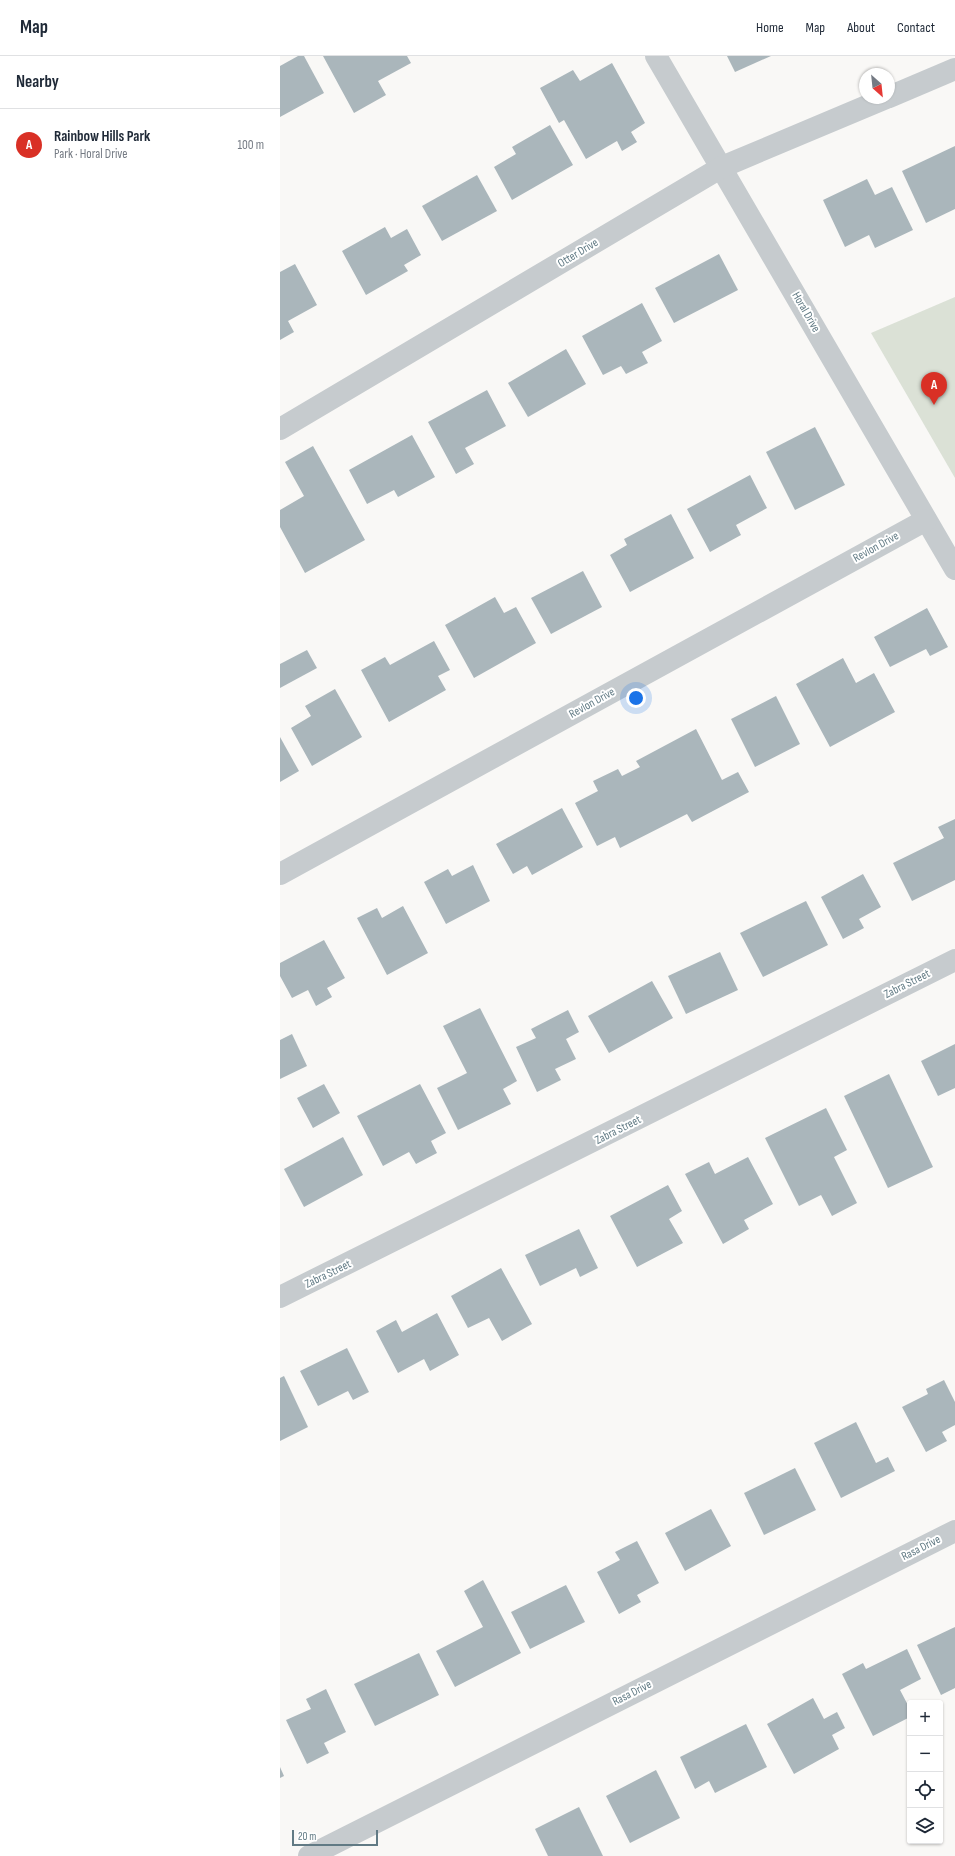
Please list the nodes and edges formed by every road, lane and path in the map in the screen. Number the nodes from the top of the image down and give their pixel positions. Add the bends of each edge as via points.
1 (656, 56) edge
2 (955, 69) edge
3 (895, 94) edge
4 (872, 104) edge
5 (722, 168) junction
6 (280, 429) edge
7 (926, 520) junction
8 (955, 569) edge
9 (280, 874) edge
10 (955, 960) edge
11 (280, 1297) edge
12 (955, 1531) edge
13 (308, 1856) edge

1 - 5 street, Horal Drive
2 - 3 street
4 - 5 street, Otter Drive
5 - 6 street, Otter Drive
5 - 7 street, Horal Drive
7 - 8 street, Horal Drive
7 - 9 street, Revlon Drive
10 - 11 street, Zabra Street
12 - 13 street, Rasa Drive

